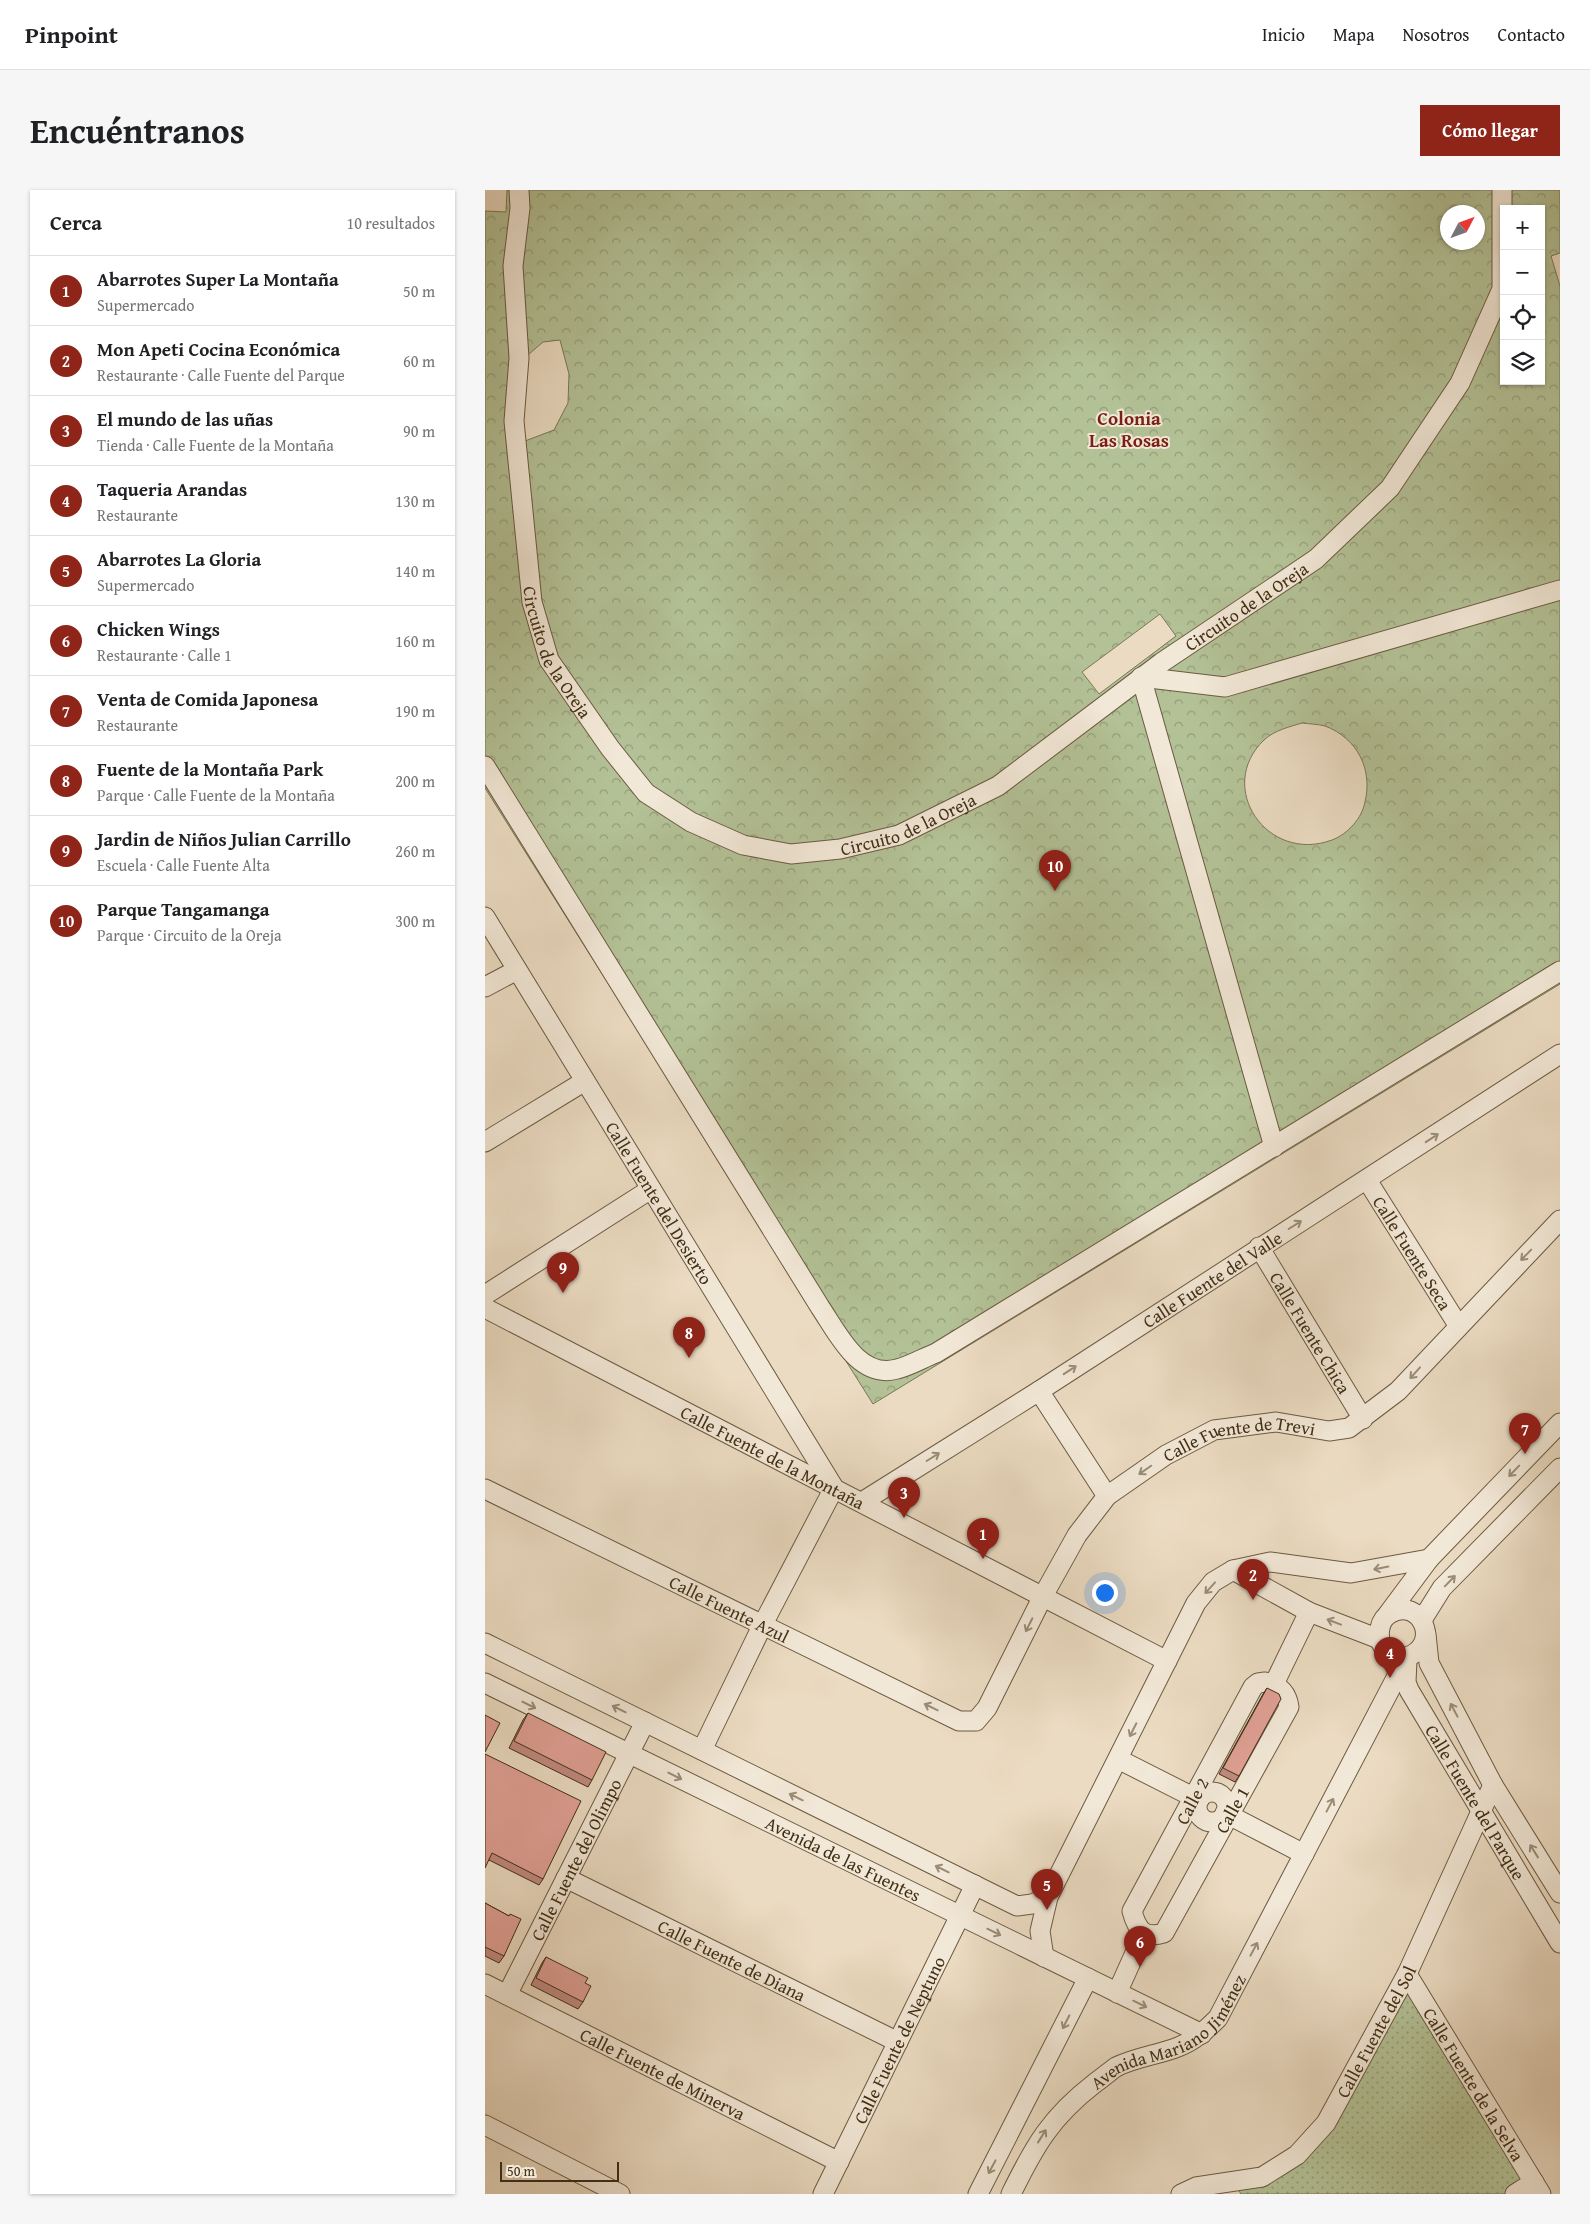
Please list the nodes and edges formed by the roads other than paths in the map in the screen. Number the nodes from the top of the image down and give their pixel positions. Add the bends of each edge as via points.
1 (519, 190) edge
2 (1502, 190) edge
3 (1560, 590) edge
4 (1141, 677) junction
5 (485, 766) edge
6 (485, 917) edge
7 (517, 970) junction
8 (1560, 971) edge
9 (485, 988) edge
10 (1560, 1054) edge
11 (585, 1081) junction
12 (485, 1142) edge
13 (1274, 1147) junction
14 (1367, 1180) junction
15 (651, 1189) junction
16 (1560, 1220) edge
17 (1259, 1247) junction
18 (485, 1295) edge
19 (485, 1308) edge
20 (1458, 1325) junction
21 (1039, 1391) junction
22 (1363, 1419) junction
23 (1560, 1423) edge
24 (1560, 1468) edge
25 (834, 1488) junction
26 (485, 1489) edge
27 (1107, 1496) junction
28 (862, 1502) junction
29 (1429, 1558) junction
30 (1233, 1570) junction
31 (1043, 1596) junction
32 (1309, 1612) junction
33 (1388, 1614) junction
34 (763, 1624) junction
35 (1424, 1626) junction
36 (1379, 1639) junction
37 (487, 1649) edge
38 (1407, 1657) junction
39 (1167, 1660) junction
40 (485, 1683) edge
41 (1274, 1684) junction
42 (1414, 1698) junction
43 (1379, 1710) junction
44 (645, 1722) junction
45 (976, 1722) joint
46 (702, 1750) junction
47 (629, 1754) junction
48 (1118, 1758) junction
49 (1493, 1784) junction
50 (1196, 1798) junction
51 (1482, 1813) junction
52 (1227, 1814) junction
53 (1304, 1854) junction
54 (566, 1878) junction
55 (975, 1885) junction
56 (1560, 1893) edge
57 (1049, 1897) junction
58 (960, 1916) junction
59 (1145, 1933) junction
60 (1560, 1943) edge
61 (1044, 1957) junction
62 (1407, 1974) junction
63 (1088, 1978) junction
64 (485, 1984) edge
65 (1117, 1992) junction
66 (507, 1995) junction
67 (1201, 2034) junction
68 (898, 2042) junction
69 (485, 2125) edge
70 (1003, 2145) junction
71 (1029, 2158) junction
72 (839, 2162) junction
73 (1237, 2188) edge
74 (1537, 2188) edge
75 (620, 2194) edge
76 (823, 2194) edge
77 (978, 2194) edge
78 (1011, 2194) edge
79 (1181, 2194) edge
80 (1515, 2194) edge

1 - 4 street, Circuito de la Oreja via 513,266 519,358 514,421 531,602 549,660 646,794 691,822 743,845 791,854 839,849 899,834 998,786
2 - 4 street, Circuito de la Oreja via 1502,289 1460,383 1390,488 1317,559
3 - 4 street via 1225,687
4 - 13 street
5 - 13 street via 820,1307 851,1353 873,1369 895,1370 937,1353
6 - 7 street, Calle Fuente del Desierto
7 - 9 street
7 - 11 street, Calle Fuente del Desierto
8 - 13 street
14 -> 10 street, Calle Fuente del Valle
11 - 12 street
11 - 15 street, Calle Fuente del Desierto
17 -> 14 street, Calle Fuente del Valle
14 - 20 street, Calle Fuente Seca
15 - 18 street
15 - 25 street, Calle Fuente del Desierto
16 -> 20 street, Calle Fuente de Trevi
21 -> 17 street, Calle Fuente del Valle
17 - 22 street, Calle Fuente Chica
19 - 25 street, Calle Fuente de la Montaña
20 -> 22 street, Calle Fuente de Trevi via 1398,1391
21 - 27 street
28 -> 21 street, Calle Fuente del Valle
22 -> 27 street, Calle Fuente de Trevi via 1349,1428 1329,1431 1276,1422 1214,1430 1166,1455
23 -> 29 street
35 -> 24 street, Avenida Mariano Jiménez via 1443,1588
25 - 28 street, Calle Fuente de la Montaña
25 - 34 street
26 - 34 street, Calle Fuente Azul
27 - 31 street, Calle Fuente de Trevi via 1077,1535
28 - 31 street, Calle Fuente de la Montaña
29 -> 30 street via 1351,1574 1270,1562
29 - 33 street
30 - 32 street
30 -> 39 street via 1213,1582 1197,1603
31 - 39 street, Calle Fuente de la Montaña
31 -> 45 street, Calle Fuente de Trevi via 987,1708
36 -> 32 street
32 - 41 street
33 - 35 street via 1410,1611
33 - 36 street via 1380,1625
45 -> 34 street, Calle Fuente Azul via 959,1721
34 - 46 street
35 - 38 street, Avenida Mariano Jiménez via 1425,1639 1419,1650
49 -> 35 street, Calle Fuente del Parque via 1429,1663
36 - 38 street via 1393,1655
44 -> 37 street, Avenida de las Fuentes
38 - 42 street, Calle Fuente del Parque via 1406,1682
38 - 43 street, Avenida Mariano Jiménez
39 -> 48 street
40 -> 47 street, Avenida de las Fuentes
41 - 50 street, Calle 2 via 1257,1683 1253,1687
41 - 52 street, Calle 1 via 1284,1691 1289,1707
42 - 43 street via 1403,1691 1394,1692
42 - 51 street, Calle Fuente del Parque
53 -> 43 street, Avenida Mariano Jiménez
44 - 46 street, Avenida de las Fuentes
44 - 47 street, Calle Fuente del Olimpo
55 -> 46 street, Avenida de las Fuentes
47 - 54 street, Calle Fuente del Olimpo
47 -> 58 street, Avenida de las Fuentes
48 - 50 street
48 - 57 street
49 - 51 street, Calle Fuente del Sol
56 -> 49 street, Calle Fuente del Parque
50 - 52 street via 1211,1792 1220,1795 1226,1803
50 - 59 street, Calle 2 via 1132,1911 1135,1926
51 - 60 street, Calle Fuente del Parque
51 - 62 street, Calle Fuente del Sol
52 - 53 street
52 - 59 street, Calle 1 via 1164,1933 1153,1936
67 -> 53 street, Avenida Mariano Jiménez via 1218,2018
54 - 66 street, Calle Fuente del Olimpo
54 - 68 street, Calle Fuente de Diana
55 - 57 street, Avenida de las Fuentes via 1017,1906
55 - 58 street, Calle Fuente de Neptuno
57 - 61 street via 1040,1931
58 -> 61 street, Avenida de las Fuentes
58 - 68 street, Calle Fuente de Neptuno
59 - 65 street
61 - 63 street, Avenida de las Fuentes
62 - 73 street, Calle Fuente del Sol via 1326,2123 1297,2155 1262,2178
62 - 74 street, Calle Fuente de la Selva
63 - 65 street, Avenida de las Fuentes
63 -> 70 street
64 - 66 street, Calle Fuente de Minerva
65 -> 67 street, Avenida de las Fuentes
66 - 72 street, Calle Fuente de Minerva
71 -> 67 street, Avenida Mariano Jiménez via 1046,2129 1077,2097 1116,2068 1178,2047
68 - 72 street, Calle Fuente de Neptuno
69 - 75 street
70 - 71 street
70 -> 77 street
71 - 78 street, Avenida Mariano Jiménez
72 - 76 street, Calle Fuente de Neptuno
73 - 79 street, Calle Fuente del Sol via 1196,2188
74 - 80 street

